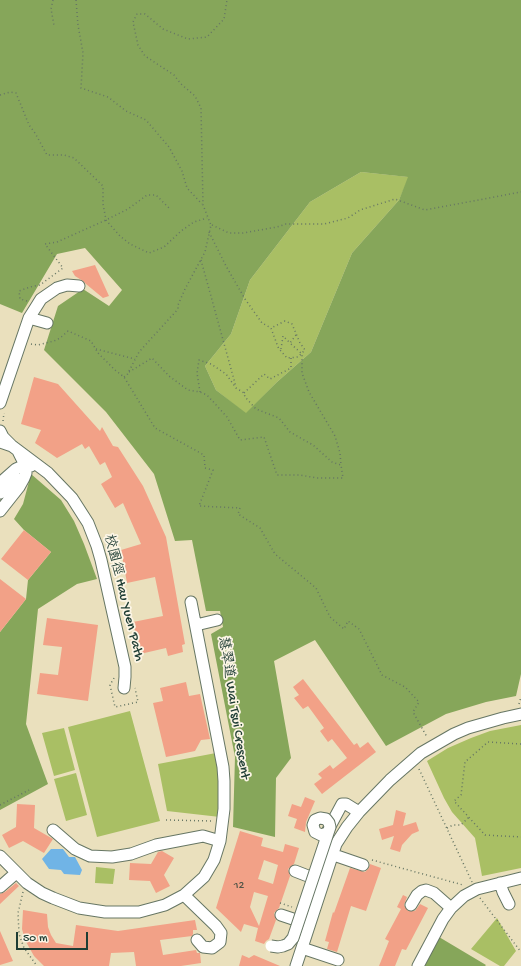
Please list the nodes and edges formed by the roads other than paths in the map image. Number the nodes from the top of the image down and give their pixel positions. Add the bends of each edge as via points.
1 (79, 286) dead end
2 (29, 318) junction
3 (48, 323) dead end
4 (0, 403) edge
5 (0, 431) edge
6 (0, 442) edge
7 (14, 447) junction
8 (25, 469) junction
9 (48, 473) junction
10 (0, 483) edge
11 (0, 493) edge
12 (0, 511) edge
13 (191, 602) dead end
14 (217, 620) dead end
15 (196, 625) junction
16 (124, 688) dead end
17 (518, 711) edge
18 (359, 812) junction
19 (53, 830) dead end
20 (220, 841) junction
21 (331, 854) junction
22 (0, 856) edge
23 (368, 863) road end
24 (294, 871) dead end
25 (16, 873) junction
26 (313, 878) junction
27 (521, 878) edge
28 (500, 883) junction
29 (0, 887) edge
30 (184, 895) junction
31 (509, 904) dead end
32 (411, 905) dead end
33 (451, 908) junction
34 (281, 915) dead end
35 (299, 921) junction
36 (198, 940) dead end
37 (271, 946) dead end
38 (302, 948) junction
39 (338, 960) dead end
40 (296, 966) edge
41 (418, 966) edge

1 - 2 street via 67,285 56,288 41,299
2 - 3 street
2 - 4 street
5 - 7 street, 校園徑 Hau Yuen Path via 6,441
6 - 7 street
7 - 8 street
7 - 9 street, 校園徑 Hau Yuen Path
8 - 9 street via 30,466
8 - 10 street via 12,472
8 - 11 street via 20,481
8 - 12 street via 19,488
9 - 16 street, 校園徑 Hau Yuen Path via 78,507 97,546 125,667
13 - 15 street, 慧翠道 Wai Tsui Crescent
14 - 15 street
15 - 20 street, 慧翠道 Wai Tsui Crescent via 223,767 224,809
17 - 18 street via 454,734 421,753
18 - 21 street
18 - 26 street, bridge via 342,804 327,833 321,835 315,832 313,825 316,820 325,818 330,826
19 - 20 street via 75,849 90,856 112,857 131,854 156,845 203,836
20 - 30 street, 慧翠道 Wai Tsui Crescent via 209,870
21 - 23 street
21 - 38 street
22 - 25 street, 慧翠道 Wai Tsui Crescent
24 - 26 street
25 - 29 street
25 - 30 street, 慧翠道 Wai Tsui Crescent via 27,883 53,898 92,911 144,911 165,905
26 - 35 street, bridge
27 - 28 street
28 - 31 street
28 - 33 street via 464,896
30 - 36 street via 221,933 220,942 212,948 204,947
32 - 33 street via 419,893 426,890 434,893
33 - 41 street
34 - 35 street
35 - 37 street, bridge via 288,944 278,948
38 - 39 street
38 - 40 street

